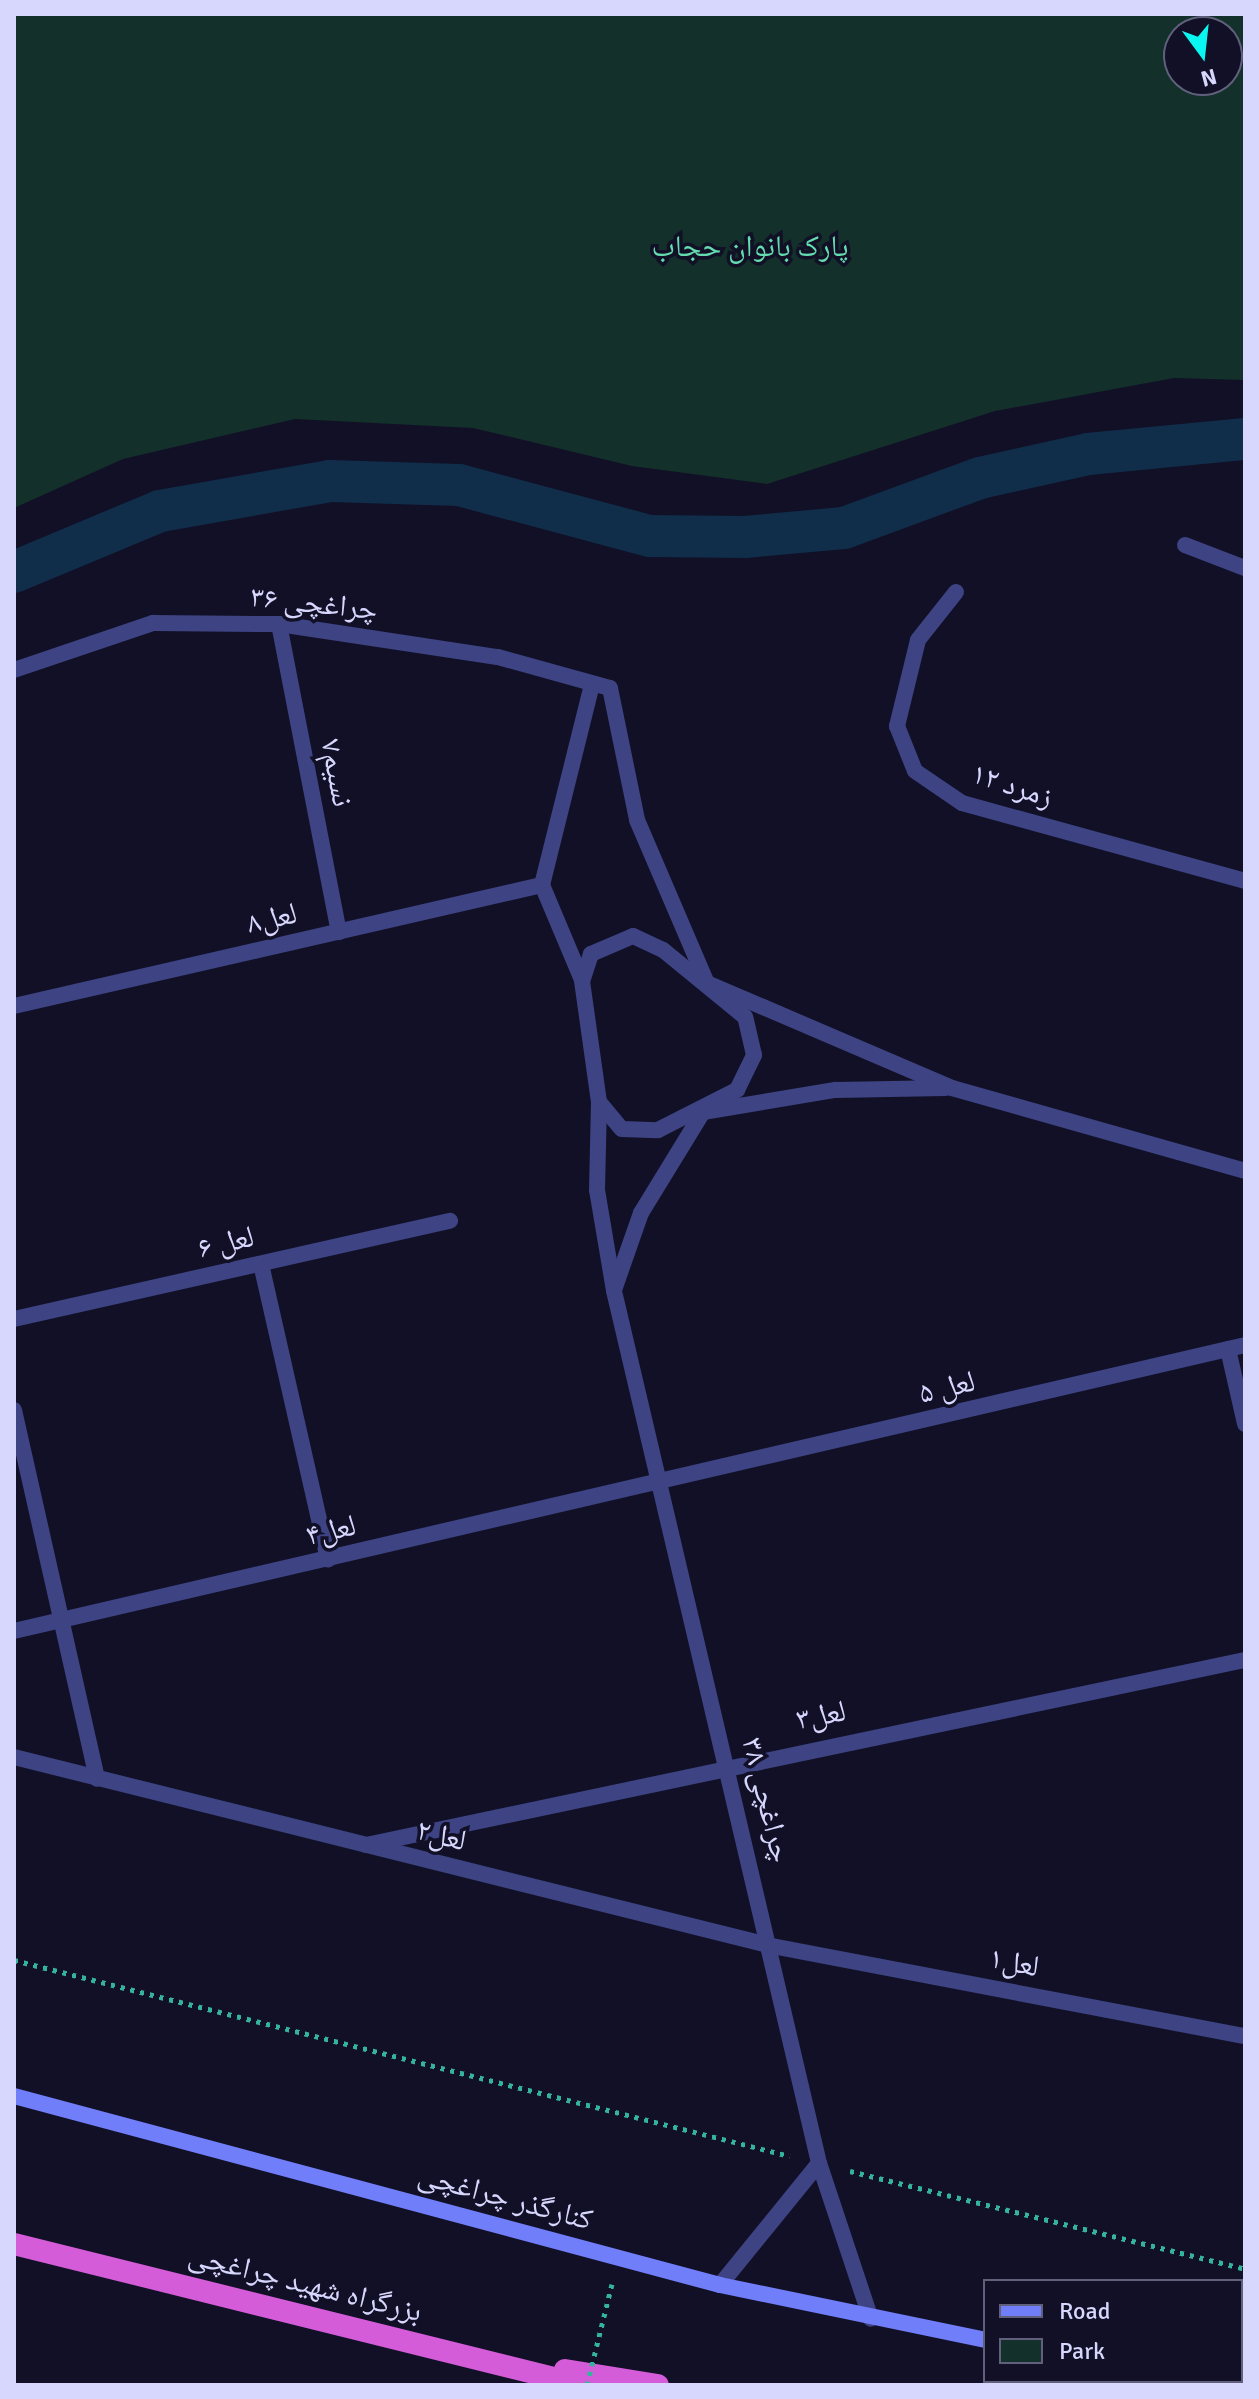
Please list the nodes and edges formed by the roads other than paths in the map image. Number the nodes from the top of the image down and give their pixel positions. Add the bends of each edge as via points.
1 (1185, 545) dead end
2 (1245, 568) edge
3 (956, 592) dead end
4 (279, 624) junction
5 (14, 670) edge
6 (592, 684) junction
7 (1245, 881) edge
8 (542, 885) junction
9 (339, 932) junction
10 (582, 981) junction
11 (707, 983) junction
12 (14, 1006) edge
13 (952, 1088) junction
14 (599, 1102) junction
15 (703, 1112) junction
16 (1245, 1171) edge
17 (450, 1221) dead end
18 (261, 1264) junction
19 (614, 1291) junction
20 (14, 1319) edge
21 (1237, 1347) edge
22 (14, 1410) edge
23 (1245, 1424) edge
24 (661, 1486) junction
25 (328, 1560) junction
26 (61, 1620) junction
27 (14, 1631) edge
28 (1245, 1660) edge
29 (14, 1757) edge
30 (728, 1763) junction
31 (97, 1779) junction
32 (362, 1845) junction
33 (772, 1946) junction
34 (1245, 2036) edge
35 (14, 2096) edge
36 (819, 2163) junction
37 (14, 2244) edge
38 (720, 2285) junction
39 (871, 2319) junction
40 (983, 2340) edge
41 (452, 2351) junction
42 (584, 2385) edge
43 (658, 2385) edge

1 - 2 street
3 - 7 street, زمرد ۱۲ via 918,640 897,726 915,771 962,803
4 - 5 street, چراغچی ۳۶ via 153,623
4 - 6 street, چراغچی ۳۶ via 498,657
4 - 9 street, نسیم۷
6 - 8 street
6 - 11 street, چراغچی ۳۶ via 610,688 637,820
8 - 9 street, لعل۸
8 - 10 street
9 - 12 street, لعل۸
10 - 11 street via 591,954 633,936
10 - 14 street
11 - 13 street
11 - 15 street via 745,1017 754,1055 737,1090
13 - 15 street via 835,1090
13 - 16 street
14 - 15 street via 612,1122 634,1133
14 - 19 street, چراغچی ۳۸ via 597,1190
15 - 19 street via 641,1213
17 - 18 street, لعل ۶
18 - 20 street, لعل ۶
18 - 25 street
19 - 24 street, چراغچی ۳۸
21 - 23 street
21 - 24 street, لعل ۵
22 - 26 street
24 - 25 street, لعل۴
24 - 30 street, چراغچی ۳۸
25 - 26 street, لعل۴
26 - 27 street, لعل۴
26 - 31 street
28 - 30 street, لعل۳
29 - 31 street, لعل۲
30 - 32 street, لعل۳
30 - 33 street, چراغچی ۳۸
31 - 32 street, لعل۲
32 - 33 street, لعل۲
33 - 34 street, لعل۱
33 - 36 street, چراغچی ۳۸
35 - 38 main road, کنارگذر چراغچی
36 - 38 street
36 - 39 street, چراغچی ۳۸
37 - 41 highway, بزرگراه شهید چراغچی
38 - 39 main road, کنارگذر چراغچی
39 - 40 main road, کنارگذر چراغچی
41 - 42 highway, بزرگراه شهید چراغچی
41 - 43 highway

